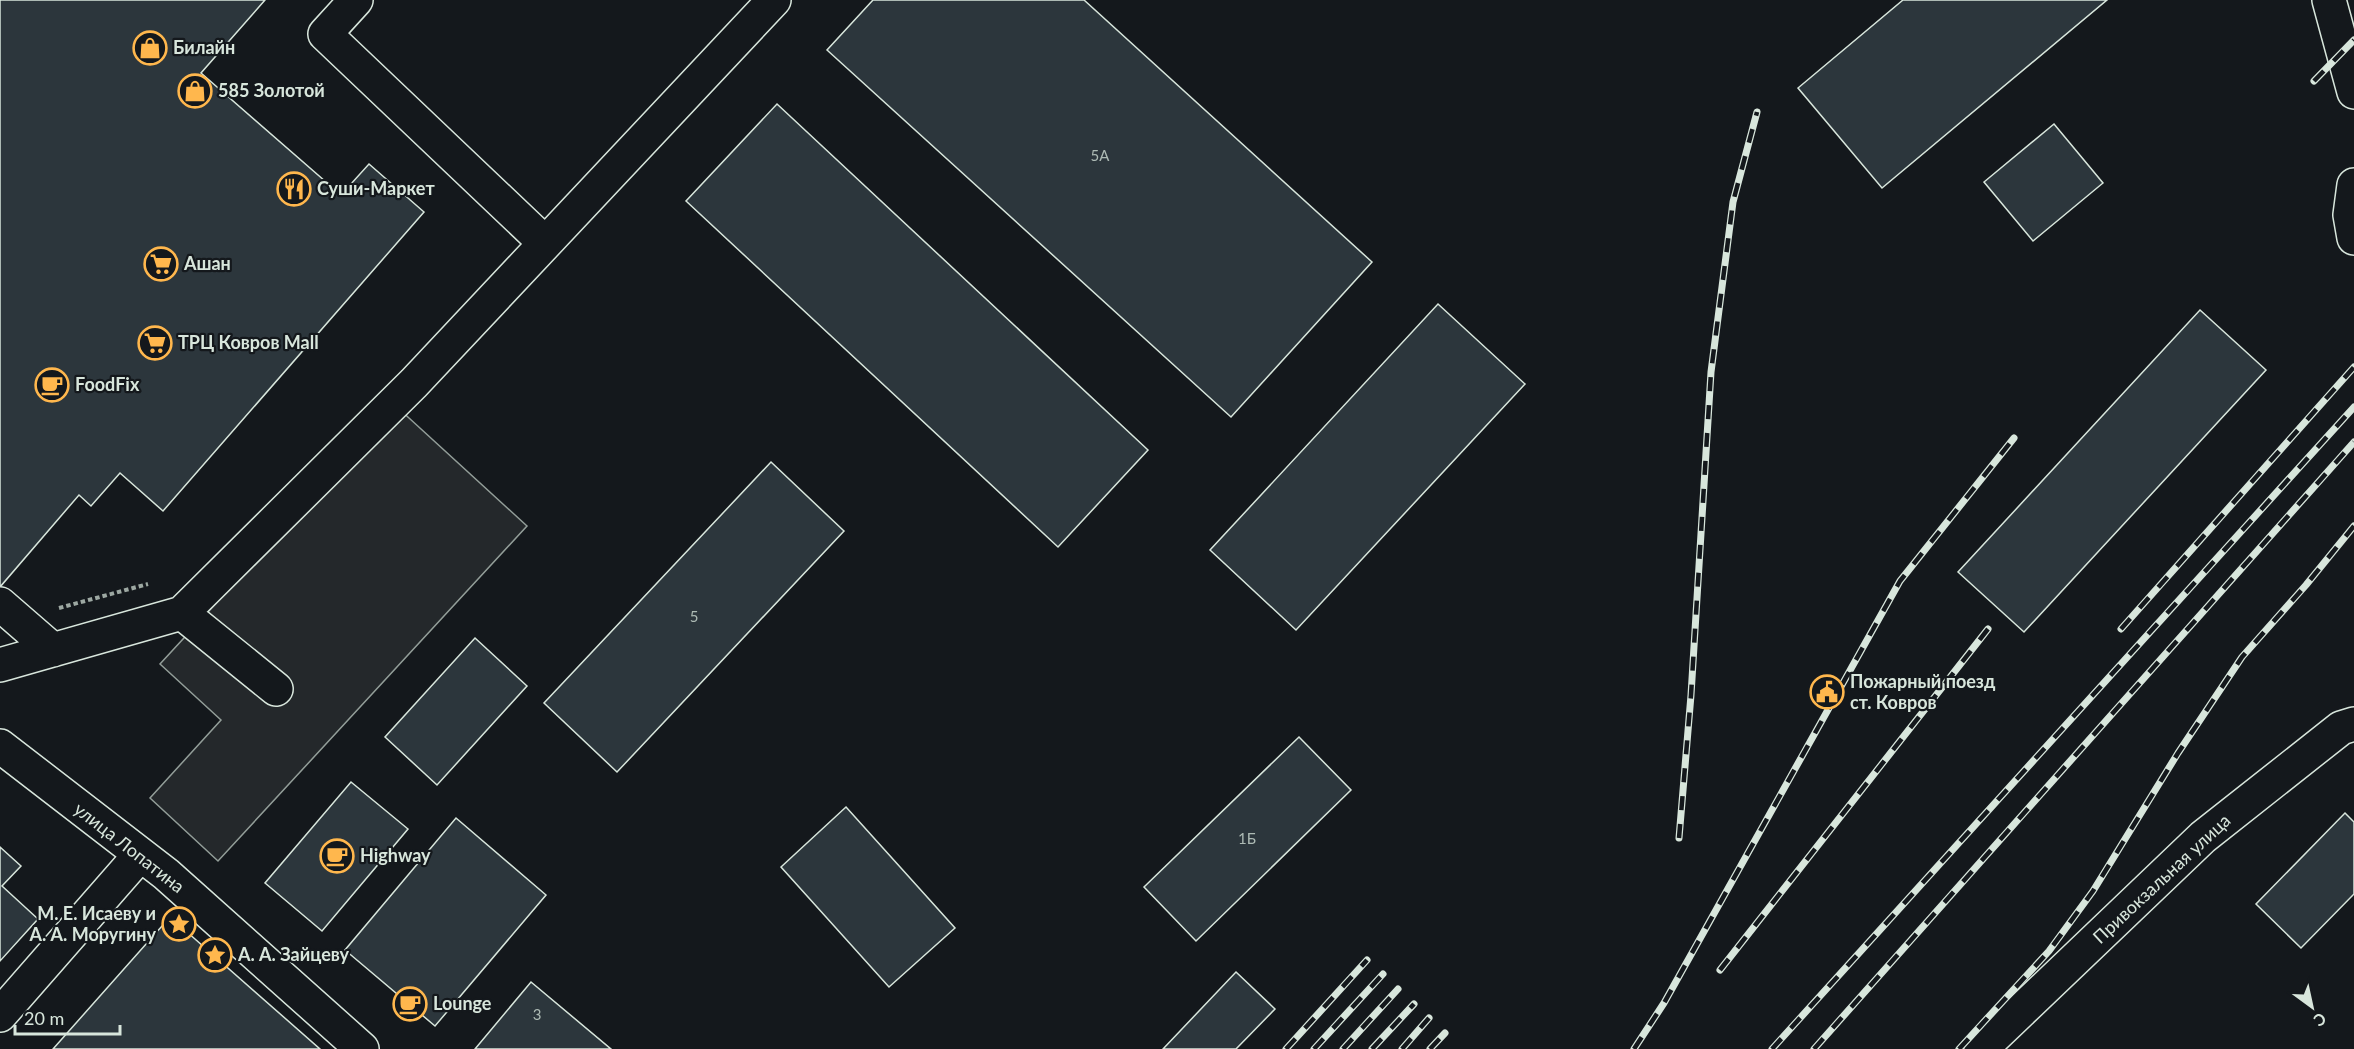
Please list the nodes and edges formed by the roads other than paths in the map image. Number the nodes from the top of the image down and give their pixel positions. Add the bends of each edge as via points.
1 (356, 0) edge
2 (774, 0) edge
3 (2329, 0) edge
4 (2354, 92) edge
5 (2354, 185) edge
6 (2354, 238) edge
7 (545, 243) junction
8 (9, 612) edge
9 (182, 613) junction
10 (53, 650) junction
11 (0, 665) edge
12 (276, 689) dead end
13 (2354, 724) edge
14 (0, 746) edge
15 (139, 856) junction
16 (0, 1015) edge
17 (363, 1049) edge
18 (1981, 1049) edge

1 - 7 street via 325,34
2 - 7 street
3 - 4 street
5 - 6 street via 2350,215
7 - 9 street via 414,383
8 - 10 street
9 - 10 street
9 - 12 street
10 - 11 street
13 - 18 street, Привокзальная улица via 2341,728 2203,837
14 - 15 street, улица Лопатина
15 - 16 street
15 - 17 street, улица Лопатина via 166,874

